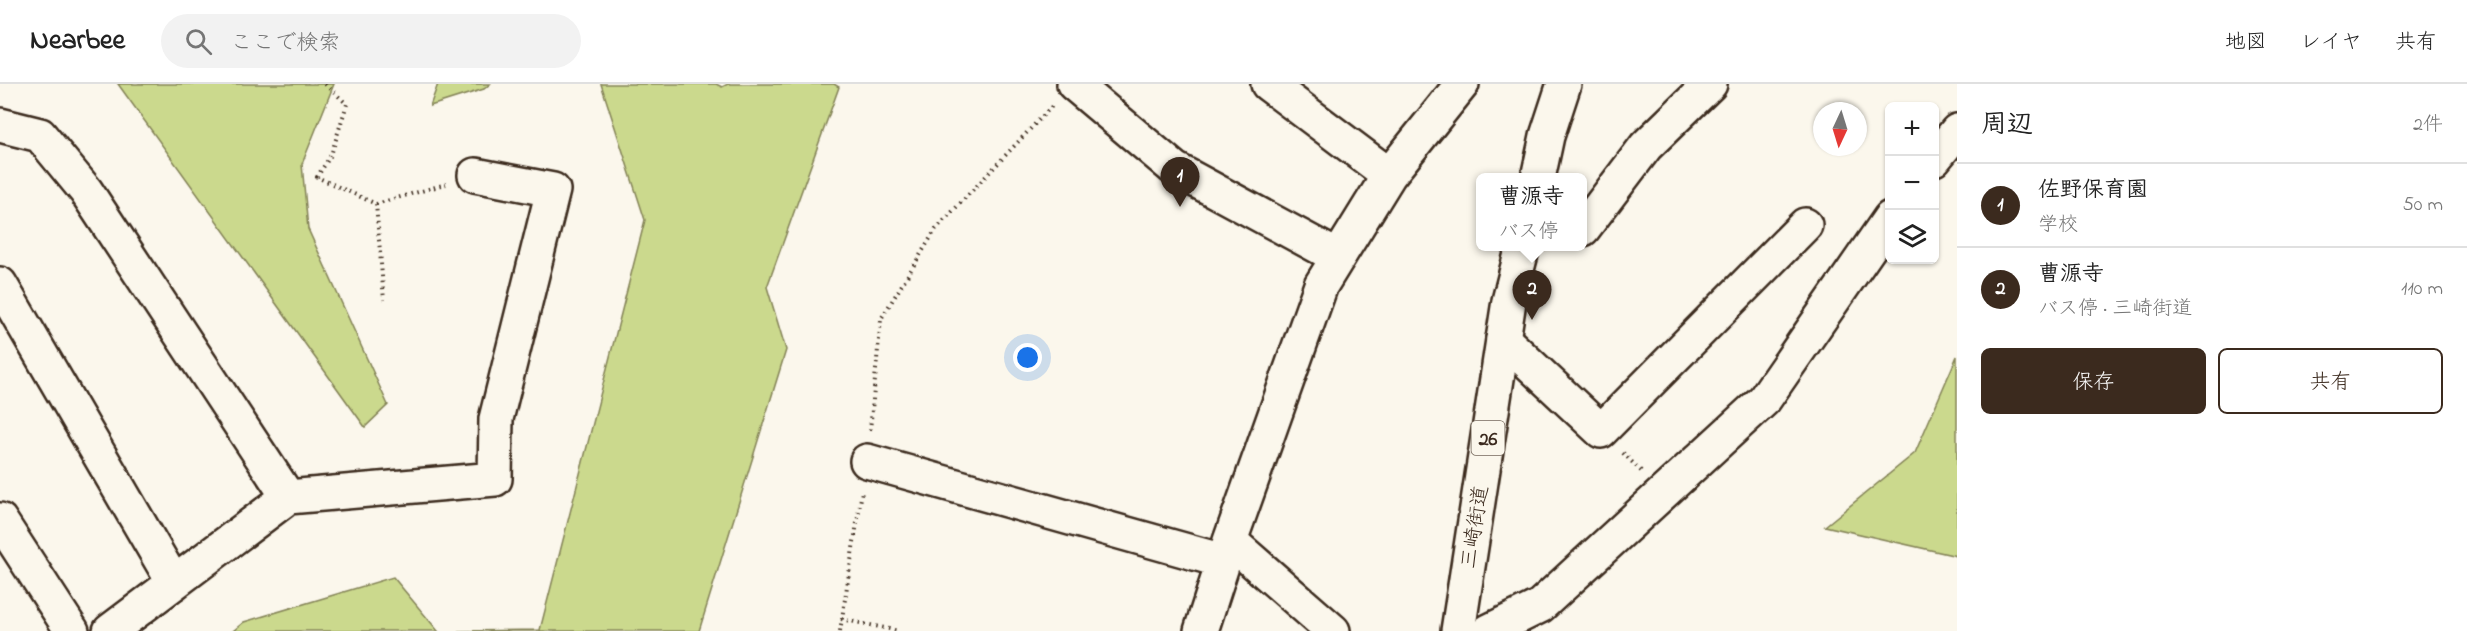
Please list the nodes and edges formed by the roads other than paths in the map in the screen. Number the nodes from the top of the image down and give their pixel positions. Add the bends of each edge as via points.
1 (1268, 84) edge
2 (1462, 84) edge
3 (1564, 84) edge
4 (1710, 84) edge
5 (1065, 93) edge
6 (0, 125) edge
7 (1957, 131) edge
8 (1937, 156) edge
9 (1539, 173) edge
10 (475, 175) road end
11 (1389, 175) junction
12 (1587, 224) edge
13 (1805, 225) dead end
14 (1885, 225) edge
15 (1522, 251) edge
16 (1338, 257) junction
17 (0, 284) edge
18 (1503, 339) junction
19 (867, 461) road end
20 (288, 497) junction
21 (0, 520) edge
22 (1227, 551) junction
23 (174, 583) junction
24 (72, 631) edge
25 (110, 631) edge
26 (1201, 631) edge
27 (1333, 631) edge
28 (1458, 631) edge
29 (1489, 631) edge

1 - 11 street
2 - 11 street
3 - 9 street
4 - 12 street via 1646,146
5 - 16 street via 1175,169
6 - 20 street via 40,135 86,191
7 - 8 street
10 - 20 street via 553,190 496,419 495,479
11 - 16 street
13 - 18 street via 1601,431
14 - 29 street via 1764,400 1540,606
15 - 18 street, 三崎街道 / 26
16 - 22 street via 1321,285
17 - 23 street
18 - 28 street, 三崎街道 / 26
19 - 22 street
20 - 23 street
21 - 24 street
22 - 26 street
22 - 27 street
23 - 25 street

